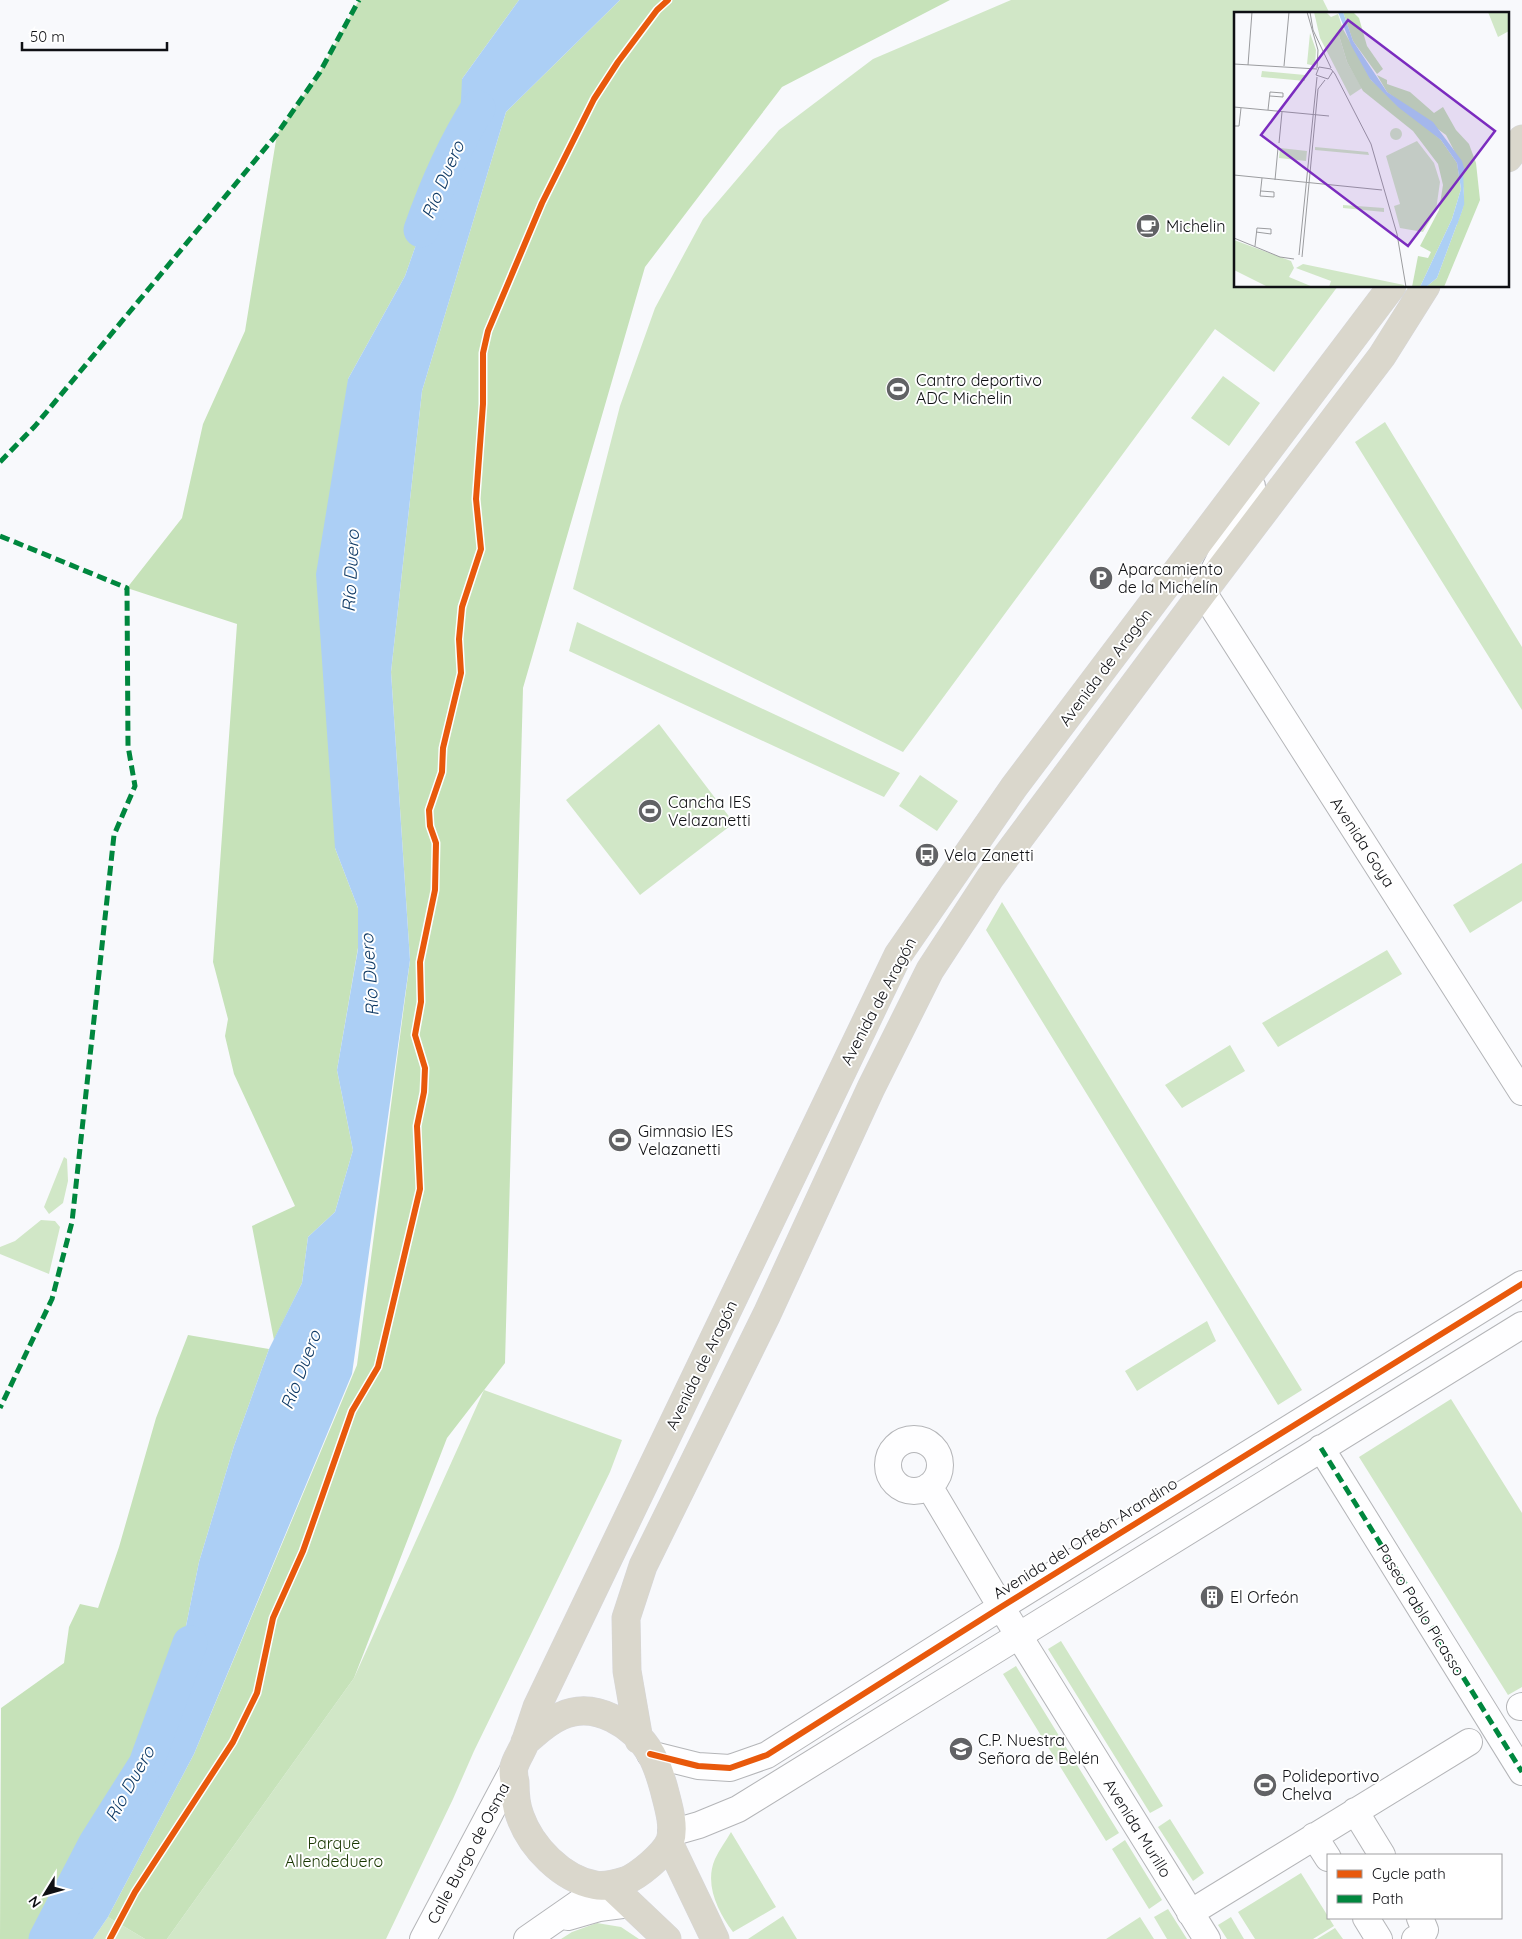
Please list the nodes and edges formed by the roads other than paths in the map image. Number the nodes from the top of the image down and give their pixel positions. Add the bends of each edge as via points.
1 (1522, 124) edge
2 (1510, 137) edge
3 (1522, 139) edge
4 (1510, 155) edge
5 (1390, 288) edge
6 (1425, 288) edge
7 (1247, 479) junction
8 (1203, 592) junction
9 (1522, 1092) edge
10 (1522, 1284) edge
11 (1522, 1325) edge
12 (1321, 1448) junction
13 (929, 1486) dead end
14 (1001, 1607) junction
15 (1020, 1635) junction
16 (525, 1742) junction
17 (1469, 1742) dead end
18 (645, 1747) junction
19 (514, 1768) junction
20 (1522, 1772) edge
21 (1355, 1811) junction
22 (1314, 1836) junction
23 (670, 1838) junction
24 (1381, 1854) edge
25 (1327, 1856) edge
26 (603, 1885) junction
27 (630, 1904) junction
28 (1190, 1912) junction
29 (1367, 1919) edge
30 (1420, 1919) edge
31 (536, 1932) edge
32 (423, 1939) edge
33 (667, 1939) edge
34 (715, 1939) edge
35 (1207, 1939) edge
36 (1380, 1939) edge
37 (1415, 1939) edge

1 - 2 highway
3 - 4 highway
5 - 7 highway, Avenida de Aragón
6 - 8 highway, Avenida de Aragón via 1382,356
7 - 8 street via 1252,486 1252,495
7 - 16 highway, Avenida de Aragón via 1014,787 898,955 587,1601 537,1707
8 - 9 street, Avenida Goya
8 - 18 highway, Avenida de Aragón via 990,878 930,970 871,1088 767,1314 643,1566 626,1618 627,1670
10 - 14 street, Avenida del Orfeón Arandino
11 - 12 street
12 - 15 street
12 - 20 street, Paseo Pablo Picasso
13 - 14 street, Avenida Murillo
14 - 15 street, Avenida Murillo
14 - 18 street, Avenida del Orfeón Arandino via 767,1755 730,1768 698,1766
15 - 23 street via 738,1809
15 - 28 street, Avenida Murillo
16 - 18 highway via 548,1723 580,1711 610,1716
16 - 19 highway
17 - 21 street
18 - 23 highway via 660,1778 669,1808
19 - 26 highway via 520,1815 541,1852 581,1881
19 - 32 street, Calle Burgo de Osma
21 - 22 street
21 - 24 street
22 - 25 street
22 - 28 street
23 - 26 highway via 651,1864 628,1879
23 - 34 highway
26 - 27 highway
26 - 31 street
27 - 31 street via 583,1912
27 - 33 highway
28 - 35 street, Avenida Murillo
29 - 36 street
30 - 37 street via 1426,1930

